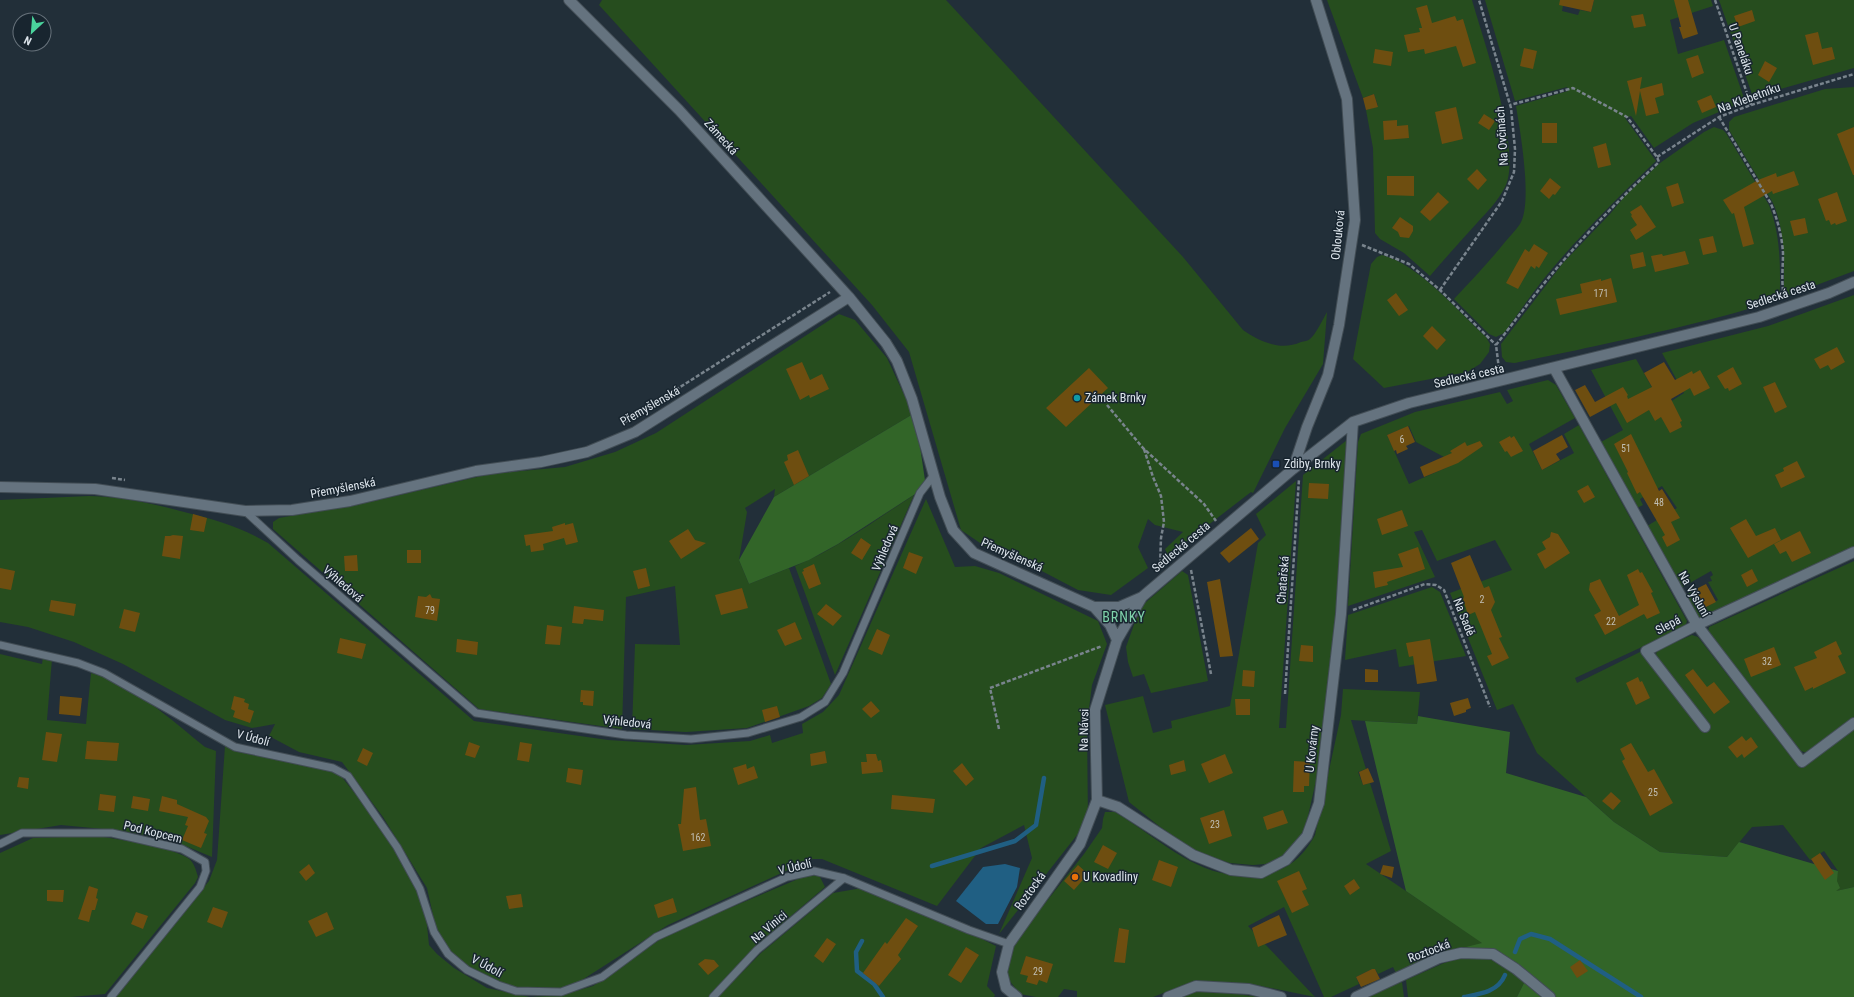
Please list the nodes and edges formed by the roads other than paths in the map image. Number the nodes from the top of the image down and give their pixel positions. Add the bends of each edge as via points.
1 (569, 0) edge
2 (1316, 0) edge
3 (1854, 282) edge
4 (849, 297) junction
5 (1554, 368) junction
6 (1353, 422) junction
7 (1293, 469) junction
8 (934, 475) junction
9 (0, 487) edge
10 (245, 511) junction
11 (1854, 552) edge
12 (1142, 597) junction
13 (1094, 607) junction
14 (1696, 625) junction
15 (1117, 640) junction
16 (0, 645) edge
17 (1854, 724) edge
18 (1705, 727) dead end
19 (1097, 800) junction
20 (0, 844) edge
21 (844, 878) junction
22 (1009, 944) junction
23 (111, 997) edge
24 (713, 997) edge
25 (1016, 997) edge
26 (1168, 997) edge
27 (1281, 997) edge
28 (1356, 997) edge
29 (1550, 997) edge

1 - 4 street, Zámecká via 679,110
2 - 7 street, Oblouková via 1347,99 1355,220 1339,325 1328,375 1306,427
3 - 5 street, Sedlecká cesta via 1759,317
4 - 8 street, Přemyšlenská via 897,361 912,399
4 - 10 street, Přemyšlenská via 635,432 587,452 541,462 476,471 350,501 292,510
5 - 6 street, Sedlecká cesta via 1409,403
5 - 14 street, Na Výsluní
6 - 7 street, Sedlecká cesta
6 - 19 street, U Kovárny via 1341,614 1320,803 1307,836 1286,860 1261,873 1231,870 1192,856 1118,807
7 - 12 street, Sedlecká cesta
8 - 10 lane, Výhledová via 920,493 844,673 825,702 801,717 748,734 691,739 626,735 476,712 298,560
8 - 13 street, Přemyšlenská via 953,530 974,553
9 - 10 street, Přemyšlenská via 95,489
11 - 14 street, Slepá
12 - 13 street via 1119,607
12 - 15 street, Na Návsi
13 - 15 street via 1110,625
14 - 17 street, Na Výsluní via 1802,762
14 - 18 street, Slepá via 1646,652
15 - 19 street, Na Návsi via 1095,710
16 - 21 lane, V Údolí via 78,663 104,672 235,747 333,768 348,776 397,846 420,889 434,932 448,954 467,970 516,991 561,992 602,977 656,937 787,877 814,871
19 - 22 street, Roztocká via 1080,844
20 - 23 lane, Pod Kopcem via 22,833 112,833 182,849 205,862 206,872 200,887
21 - 22 lane, V Údolí
21 - 24 lane, Na Vinici via 757,950
22 - 25 street, Roztocká via 1002,972 1006,988
26 - 27 street via 1196,986 1249,989
28 - 29 street, Roztocká via 1439,958 1461,952 1493,954

